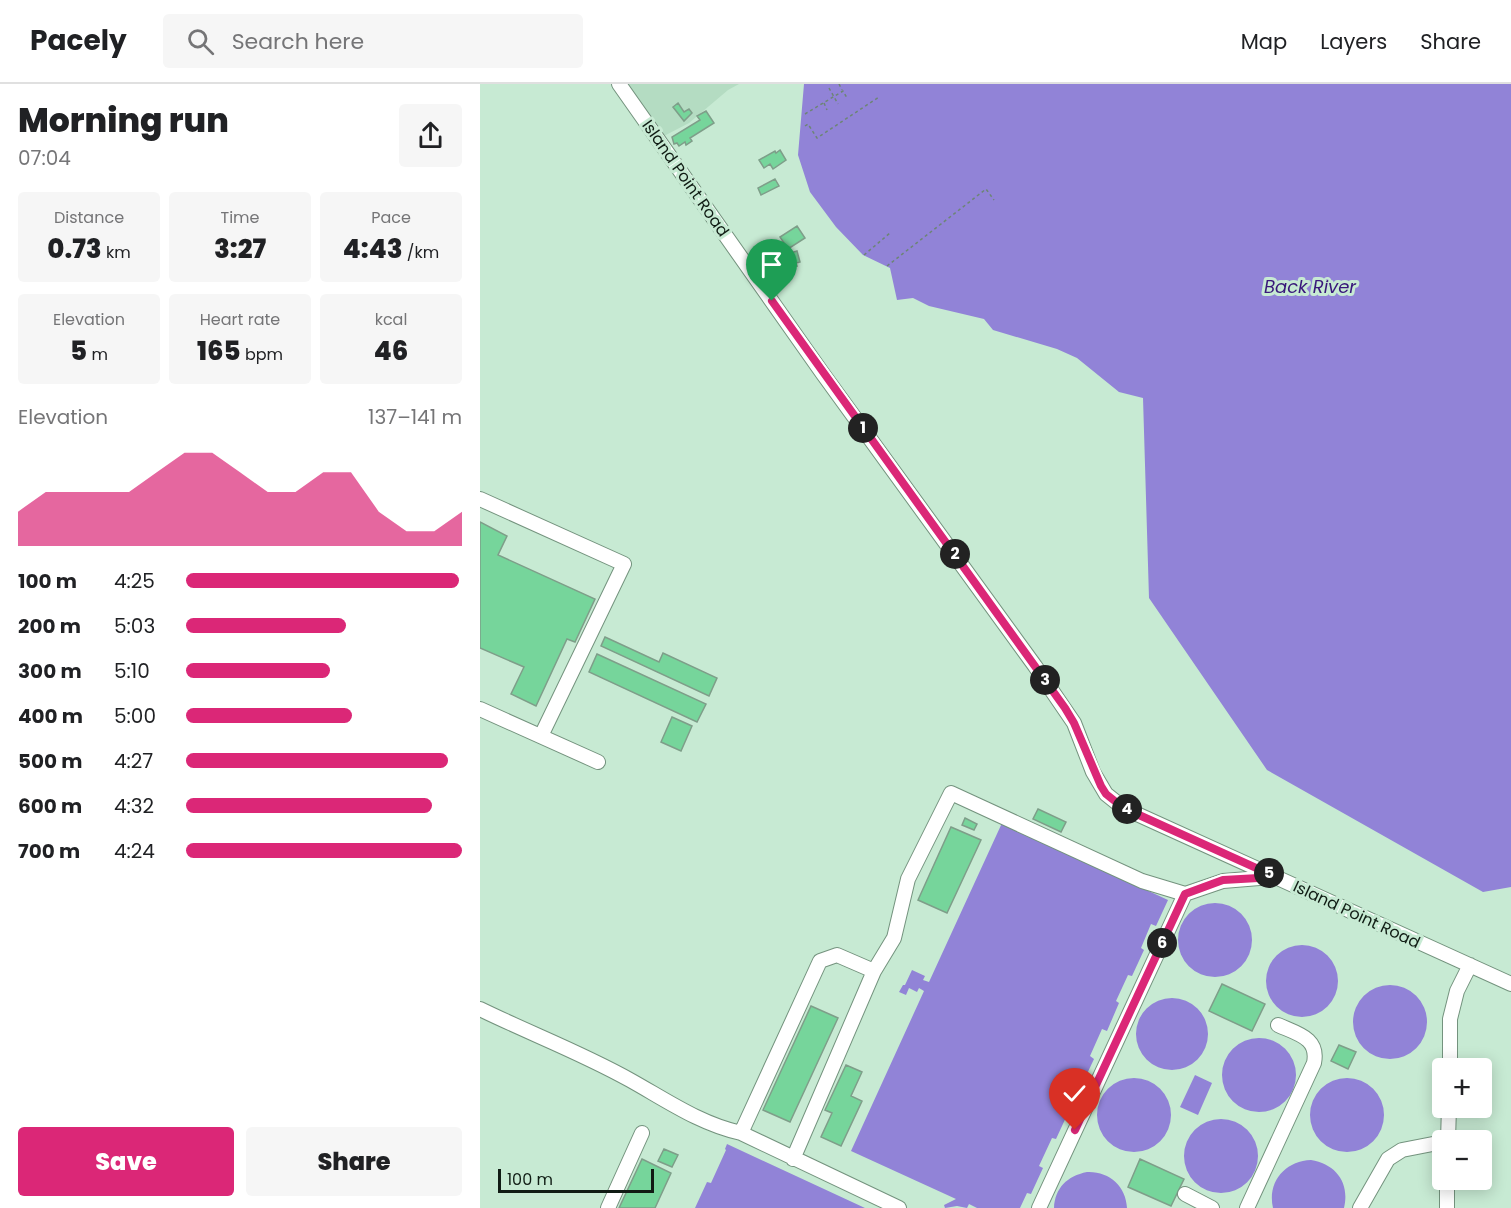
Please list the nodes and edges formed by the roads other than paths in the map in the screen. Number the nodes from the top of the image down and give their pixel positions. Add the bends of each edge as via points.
1 (619, 84) edge
2 (480, 499) edge
3 (480, 709) edge
4 (541, 736) junction
5 (598, 762) dead end
6 (1276, 877) junction
7 (1185, 894) junction
8 (1470, 965) junction
9 (874, 971) junction
10 (1511, 984) edge
11 (480, 1009) edge
12 (1278, 1025) dead end
13 (1450, 1058) edge
14 (642, 1133) dead end
15 (741, 1133) junction
16 (1432, 1144) edge
17 (793, 1159) junction
18 (1448, 1190) edge
19 (1185, 1194) dead end
20 (608, 1208) edge
21 (899, 1208) edge
22 (1039, 1208) edge
23 (1212, 1208) edge
24 (1248, 1208) edge
25 (1360, 1208) edge
26 (1447, 1208) edge

1 - 6 street, Island Point Road via 1035,666 1074,723 1106,794 1139,815
2 - 4 street via 624,564
3 - 4 street
4 - 5 street
6 - 7 street via 1223,880
6 - 8 street, Island Point Road
7 - 9 street via 1142,881 951,793 908,879 894,938
7 - 22 street
8 - 10 street, Island Point Road
8 - 13 street via 1457,991 1450,1019
9 - 15 street via 837,955 820,961
9 - 17 street
11 - 15 street via 628,1079 702,1120
12 - 24 street via 1310,1041 1316,1055
14 - 20 street
15 - 17 street
16 - 25 street via 1402,1150 1388,1159
17 - 21 street
18 - 26 street
19 - 23 street

